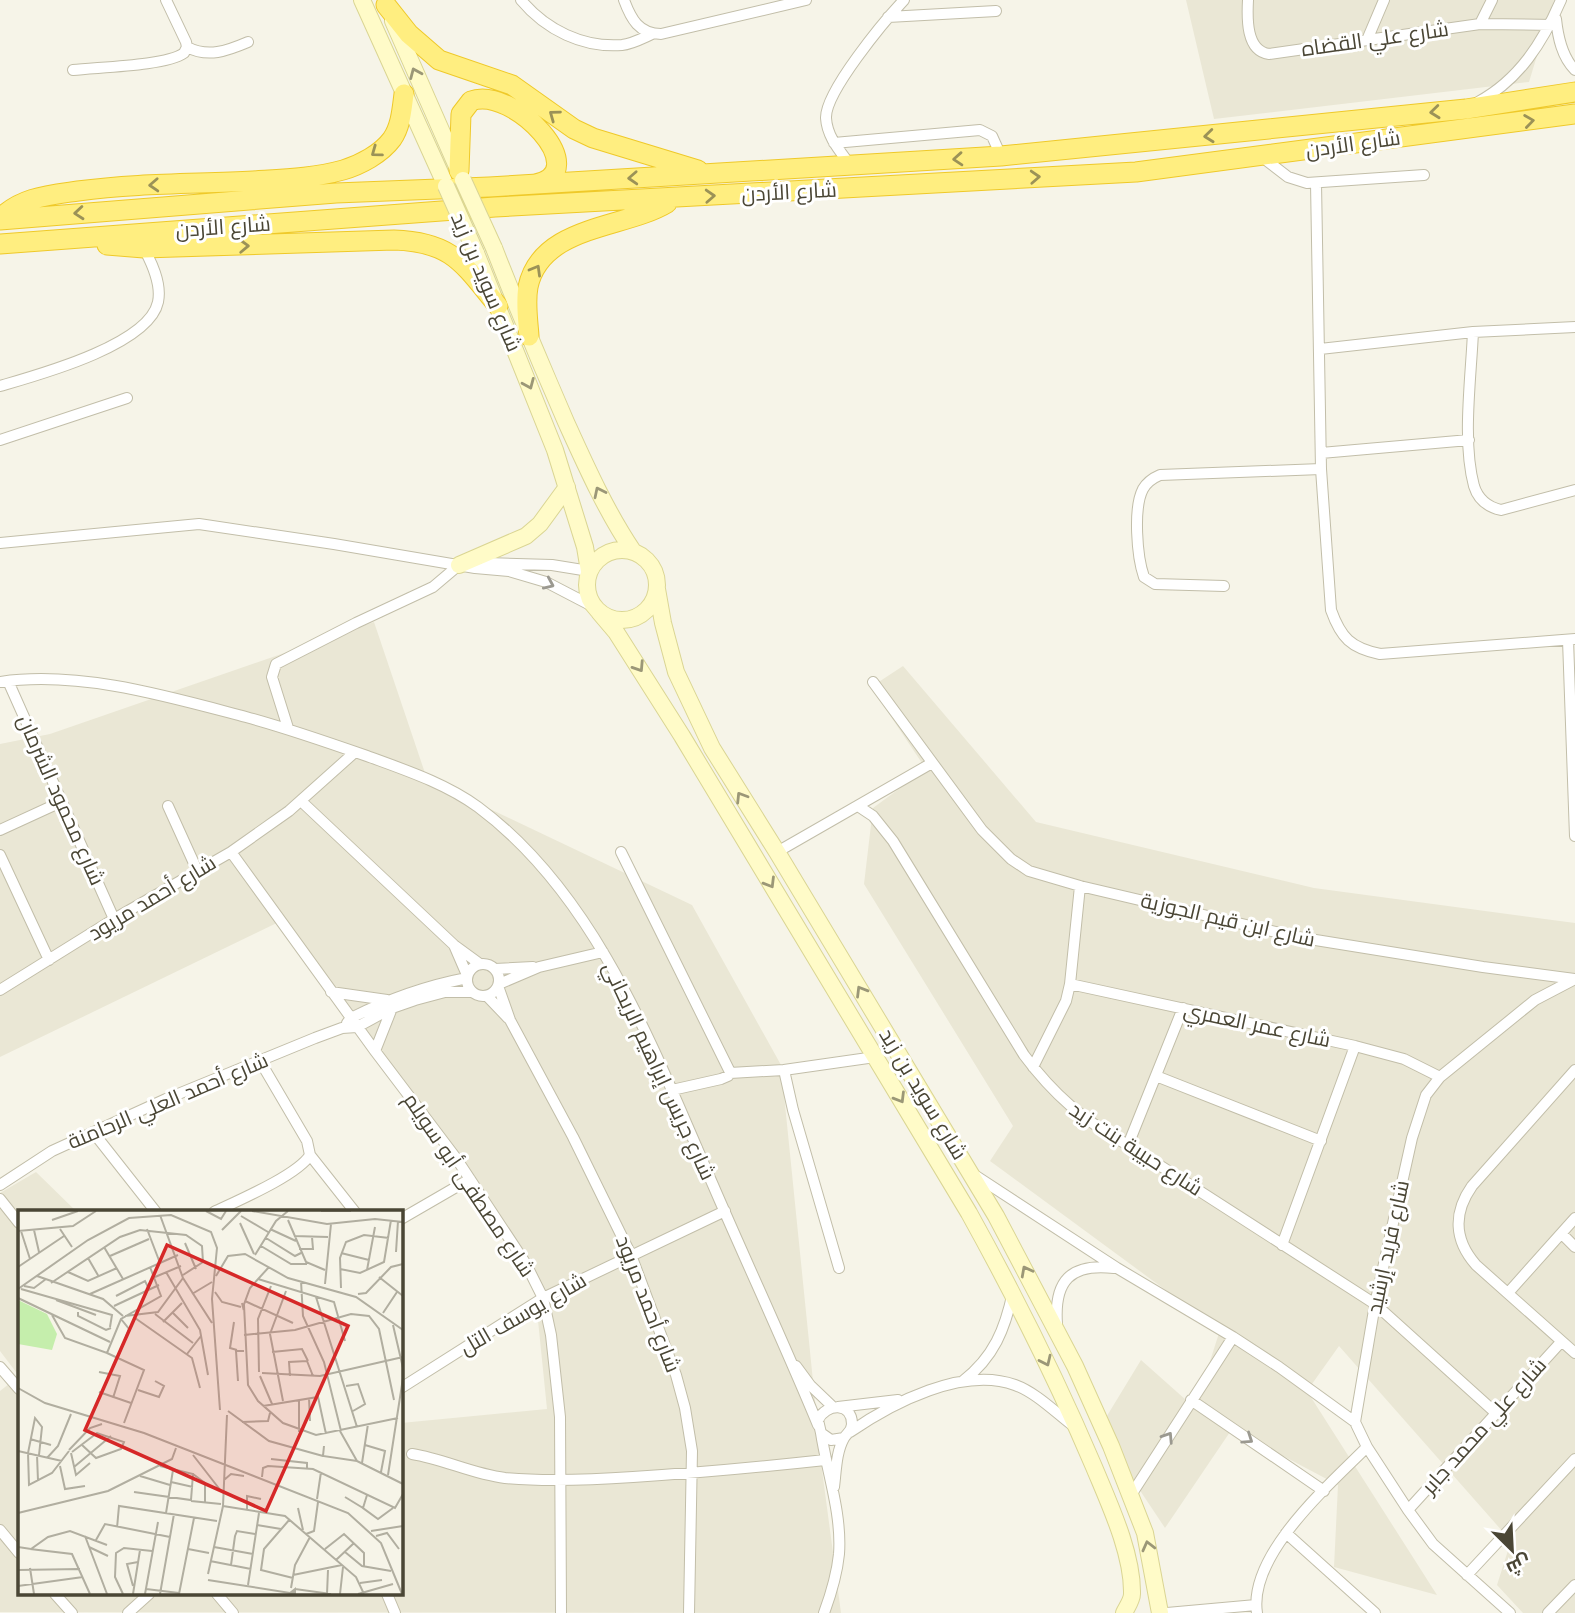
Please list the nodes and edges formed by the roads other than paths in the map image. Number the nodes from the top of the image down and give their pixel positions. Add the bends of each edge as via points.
1 (166, 0) edge
2 (362, 0) edge
3 (521, 0) edge
4 (624, 0) edge
5 (805, 0) edge
6 (904, 0) edge
7 (1248, 0) edge
8 (1384, 0) edge
9 (1492, 0) edge
10 (1561, 0) edge
11 (385, 3) edge
12 (996, 10) dead end
13 (888, 17) junction
14 (1554, 21) junction
15 (1480, 24) junction
16 (653, 34) junction
17 (1367, 40) junction
18 (248, 42) dead end
19 (187, 47) junction
20 (73, 70) dead end
21 (1575, 70) edge
22 (1575, 92) edge
23 (404, 94) junction
24 (1466, 109) junction
25 (1575, 114) edge
26 (834, 143) junction
27 (1001, 156) junction
28 (1262, 157) junction
29 (851, 166) junction
30 (709, 174) junction
31 (1424, 175) dead end
32 (456, 179) junction
33 (1316, 183) junction
34 (534, 184) junction
35 (674, 198) junction
36 (0, 220) edge
37 (139, 241) junction
38 (0, 243) edge
39 (498, 306) junction
40 (1575, 327) edge
41 (1473, 332) junction
42 (529, 336) junction
43 (1320, 349) junction
44 (0, 386) edge
45 (127, 398) dead end
46 (0, 440) edge
47 (1469, 440) junction
48 (1321, 453) junction
49 (1321, 469) junction
50 (567, 487) junction
51 (1575, 490) edge
52 (0, 543) edge
53 (633, 551) junction
54 (459, 565) junction
55 (589, 571) junction
56 (1224, 586) dead end
57 (657, 589) junction
58 (596, 609) junction
59 (1571, 639) edge
60 (4, 681) edge
61 (873, 682) dead end
62 (288, 728) junction
63 (355, 752) junction
64 (932, 763) junction
65 (302, 801) junction
66 (61, 802) junction
67 (168, 806) dead end
68 (858, 806) junction
69 (0, 830) edge
70 (1575, 836) edge
71 (231, 852) junction
72 (621, 852) dead end
73 (777, 852) junction
74 (0, 855) edge
75 (197, 870) junction
76 (1080, 886) junction
77 (114, 919) junction
78 (454, 946) junction
79 (603, 951) junction
80 (49, 960) junction
81 (480, 964) junction
82 (539, 967) junction
83 (495, 969) junction
84 (467, 977) junction
85 (1575, 979) edge
86 (1070, 984) junction
87 (499, 985) junction
88 (0, 990) edge
89 (331, 992) junction
90 (472, 992) junction
91 (487, 996) junction
92 (389, 1004) junction
93 (1183, 1009) junction
94 (510, 1020) junction
95 (354, 1022) junction
96 (1355, 1046) junction
97 (374, 1051) junction
98 (875, 1057) junction
99 (260, 1061) junction
100 (1033, 1068) junction
101 (784, 1070) junction
102 (1575, 1070) edge
103 (730, 1073) junction
104 (1156, 1076) junction
105 (1440, 1077) junction
106 (671, 1090) junction
107 (93, 1132) junction
108 (1321, 1141) junction
109 (1128, 1145) junction
110 (310, 1155) junction
111 (970, 1173) junction
112 (470, 1179) junction
113 (0, 1185) edge
114 (0, 1199) edge
115 (154, 1210) edge
116 (218, 1210) edge
117 (353, 1210) edge
118 (724, 1212) junction
119 (402, 1218) edge
120 (1575, 1218) edge
121 (18, 1222) edge
122 (1562, 1234) junction
123 (1282, 1245) junction
124 (1575, 1247) edge
125 (631, 1255) junction
126 (839, 1268) dead end
127 (1117, 1268) junction
128 (1013, 1292) junction
129 (1508, 1293) junction
130 (543, 1298) junction
131 (1375, 1304) junction
132 (1057, 1330) junction
133 (1233, 1336) junction
134 (1561, 1342) junction
135 (1575, 1353) edge
136 (792, 1362) junction
137 (0, 1367) edge
138 (963, 1381) junction
139 (402, 1387) edge
140 (18, 1388) edge
141 (905, 1399) junction
142 (1191, 1400) junction
143 (835, 1407) junction
144 (1497, 1414) junction
145 (1355, 1422) junction
146 (819, 1429) junction
147 (1078, 1430) junction
148 (847, 1435) junction
149 (1367, 1447) junction
150 (412, 1454) dead end
151 (825, 1460) junction
152 (1573, 1464) edge
153 (692, 1473) junction
154 (560, 1482) junction
155 (1324, 1491) junction
156 (1131, 1495) junction
157 (833, 1496) junction
158 (1408, 1510) junction
159 (0, 1530) edge
160 (1286, 1534) junction
161 (18, 1552) edge
162 (1466, 1575) junction
163 (1575, 1585) edge
164 (57, 1596) edge
165 (147, 1596) edge
166 (219, 1596) edge
167 (388, 1596) edge
168 (1256, 1609) edge
169 (72, 1613) edge
170 (128, 1613) edge
171 (233, 1613) edge
172 (395, 1613) edge
173 (561, 1613) edge
174 (690, 1613) edge
175 (824, 1613) edge
176 (1124, 1613) edge
177 (1160, 1613) edge
178 (1167, 1613) edge
179 (1374, 1613) edge
180 (1510, 1613) edge
181 (1548, 1613) edge

1 - 19 street
2 - 23 main road, شارع سويد بن زيد
3 - 16 street via 559,33 596,45 624,45
4 - 16 street via 635,24
5 - 16 street
6 - 13 street
7 - 17 street, شارع علي القضاه via 1251,39 1269,54
8 - 17 street
9 - 15 street
10 - 14 street
30 -> 11 highway via 593,138 512,85 439,60 409,34
32 -> 11 main road, شارع سويد بن زيد
12 - 13 street
13 - 26 street via 829,102 826,118
14 - 15 street, شارع علي القضاه
14 - 21 street
14 - 24 street via 1511,78 1497,92
15 - 17 street, شارع علي القضاه
18 - 19 street via 211,54
19 - 20 street via 172,58
22 - 24 highway, شارع الأردن
23 - 32 main road, شارع سويد بن زيد
23 -> 36 highway via 392,139 370,158 343,170 282,179 61,193 20,203
24 -> 27 highway, شارع الأردن
28 -> 25 highway, شارع الأردن
26 - 27 street via 981,130 992,136
26 - 29 street
27 -> 29 highway, شارع الأردن
28 - 33 street via 1288,177
35 -> 28 highway, شارع الأردن via 1136,172
29 - 30 highway, شارع الأردن
30 -> 34 highway, شارع الأردن
31 - 33 street
32 - 34 highway via 461,114 471,101 482,99 519,113 538,128 552,148 555,171
32 - 39 main road, شارع سويد بن زيد, bridge via 476,253
32 - 42 main road, شارع سويد بن زيد, bridge via 494,248
33 - 43 street
34 -> 36 highway, شارع الأردن via 309,195
35 - 37 highway, شارع الأردن via 495,207
42 -> 35 highway via 528,287 534,270 550,252 576,236
37 - 38 highway
37 -> 39 highway via 422,242 457,258
37 - 44 street via 159,290 156,309 141,328 89,357
39 -> 50 main road, شارع سويد بن زيد
40 - 41 street
41 - 43 street
41 - 47 street
53 -> 42 main road, شارع سويد بن زيد via 585,464
43 - 48 street
45 - 46 street
47 - 48 street
47 - 51 street via 1474,486 1491,508 1501,510
48 - 49 street
49 - 56 street via 1160,475 1144,487 1138,536 1144,577 1155,584
49 - 59 street via 1331,610 1350,643 1380,654
50 - 54 main road via 526,536
50 - 55 main road, شارع سويد بن زيد
52 - 54 street via 199,524
53 - 55 main road via 603,555
53 - 57 main road via 654,570
54 - 55 street via 503,562
54 -> 58 street via 525,575
54 - 62 street via 433,587 276,664 272,677
55 - 58 main road via 586,586
57 - 58 main road via 648,608 630,619 608,618
73 -> 57 main road, شارع سويد بن زيد via 696,718 671,655
58 -> 98 main road, شارع سويد بن زيد via 616,632 682,736
59 - 70 street
60 - 62 street, شارع جريس إبراهيم الريحاني via 119,688
60 - 66 street, شارع محمود الشرمان
61 - 64 street, شارع ابن قيم الجوزية
62 - 63 street, شارع جريس إبراهيم الريحاني
63 - 65 street, شارع أحمد مريود
63 - 79 street, شارع جريس إبراهيم الريحاني via 412,773 478,808 547,875
64 - 68 street
64 - 76 street, شارع ابن قيم الجوزية via 982,830 1011,859 1029,871
65 - 71 street, شارع أحمد مريود
65 - 78 street
66 - 69 street
66 - 77 street, شارع محمود الشرمان
67 - 75 street
68 - 73 street
68 - 100 street, شارع حبيبة بنت زيد via 873,816 893,841
71 - 75 street, شارع أحمد مريود
71 - 89 street, شارع مصطفى أبو سويلم
72 - 103 street
111 -> 73 main road, شارع سويد بن زيد
74 - 80 street
75 - 77 street, شارع أحمد مريود
76 - 85 street, شارع ابن قيم الجوزية via 1297,937
76 - 86 street
77 - 80 street, شارع أحمد مريود
78 - 81 street
78 - 84 street
79 - 82 street
79 - 106 street, شارع جريس إبراهيم الريحاني
80 - 88 street, شارع أحمد مريود
81 - 83 street
81 - 84 street
82 - 83 street
82 - 87 street
83 - 87 street
84 - 90 street
84 - 92 street, شارع أحمد العلي الرحامنة via 420,988
85 - 105 street, شارع فريد إرشيد via 1535,1000
86 - 93 street, شارع عمر العمري
86 - 100 street via 1058,1020
87 - 91 street
87 - 94 street, شارع أحمد مريود
89 - 92 street, شارع أحمد العلي الرحامنة
89 - 95 street, شارع مصطفى أبو سويلم
90 - 91 street
90 - 92 street, شارع أحمد العلي الرحامنة
91 - 94 street, شارع أحمد مريود
92 - 95 street, شارع أحمد العلي الرحامنة
92 - 97 street
93 - 96 street, شارع عمر العمري
93 - 104 street
94 - 125 street, شارع أحمد مريود
95 - 97 street, شارع مصطفى أبو سويلم
95 - 99 street, شارع أحمد العلي الرحامنة
96 - 105 street, شارع عمر العمري via 1404,1059
96 - 108 street
97 - 112 street, شارع مصطفى أبو سويلم
98 - 101 street
98 -> 128 main road, شارع سويد بن زيد
99 - 107 street, شارع أحمد العلي الرحامنة
99 - 110 street via 307,1141
100 - 109 street, شارع حبيبة بنت زيد via 1066,1104
101 - 103 street
101 - 126 street
102 - 129 street via 1472,1186 1458,1212 1464,1250
103 - 106 street
104 - 108 street
104 - 109 street
105 - 131 street, شارع فريد إرشيد via 1426,1095 1412,1138
106 - 118 street, شارع جريس إبراهيم الريحاني
107 - 113 street, شارع أحمد العلي الرحامنة via 40,1158
107 - 115 street
108 - 123 street
109 - 123 street, شارع حبيبة بنت زيد
110 - 116 street via 288,1174
110 - 117 street
111 - 127 street
132 -> 111 main road, شارع سويد بن زيد
112 - 119 street
112 - 130 street, شارع مصطفى أبو سويلم
114 - 121 street
118 - 125 street, شارع يوسف التل
118 - 136 street, شارع جريس إبراهيم الريحاني
120 - 122 street
122 - 124 street
122 - 129 street
123 - 131 street, شارع حبيبة بنت زيد
125 - 130 street, شارع يوسف التل
125 - 153 street, شارع أحمد مريود via 679,1386 690,1432
127 - 132 street via 1087,1267 1069,1277 1056,1299
127 - 133 street
128 - 138 street via 997,1343
128 -> 147 main road, شارع سويد بن زيد
129 - 134 street
130 - 139 street, شارع يوسف التل
130 - 154 street, شارع مصطفى أبو سويلم via 556,1377
131 - 144 street, شارع حبيبة بنت زيد
131 - 145 street, شارع فريد إرشيد
132 - 156 main road, شارع سويد بن زيد
133 - 142 street
133 - 145 street
134 - 135 street
134 - 144 street, شارع علي محمد جابر
136 - 143 street, شارع جريس إبراهيم الريحاني
136 - 146 street, شارع جريس إبراهيم الريحاني
137 - 140 street
138 - 141 street
138 - 147 street via 1016,1385
141 - 143 street
141 - 148 street
142 -> 155 street
156 -> 142 street
143 - 146 street via 822,1412
143 - 148 street via 850,1416
144 - 158 street, شارع علي محمد جابر
145 - 149 street
146 - 148 street via 831,1440
146 - 151 street, شارع جريس إبراهيم الريحاني
147 - 176 main road, شارع سويد بن زيد via 1126,1556 1132,1596
148 - 157 street, شارع جريس إبراهيم الريحاني via 838,1458
149 - 155 street
149 - 158 street
150 - 154 street via 482,1474
151 - 153 street
151 - 157 street, شارع جريس إبراهيم الريحاني
152 - 162 street
153 - 154 street
153 - 174 street, شارع أحمد مريود
154 - 173 street, شارع مصطفى أبو سويلم
155 - 160 street
177 -> 156 main road, شارع سويد بن زيد via 1151,1558
157 - 175 street, شارع جريس إبراهيم الريحاني via 839,1553
158 - 162 street via 1433,1544
159 - 161 street
160 - 168 street via 1265,1566
160 - 179 street
162 - 180 street
163 - 181 street
164 - 169 street
165 - 170 street
166 - 171 street
167 - 172 street
168 - 178 street

